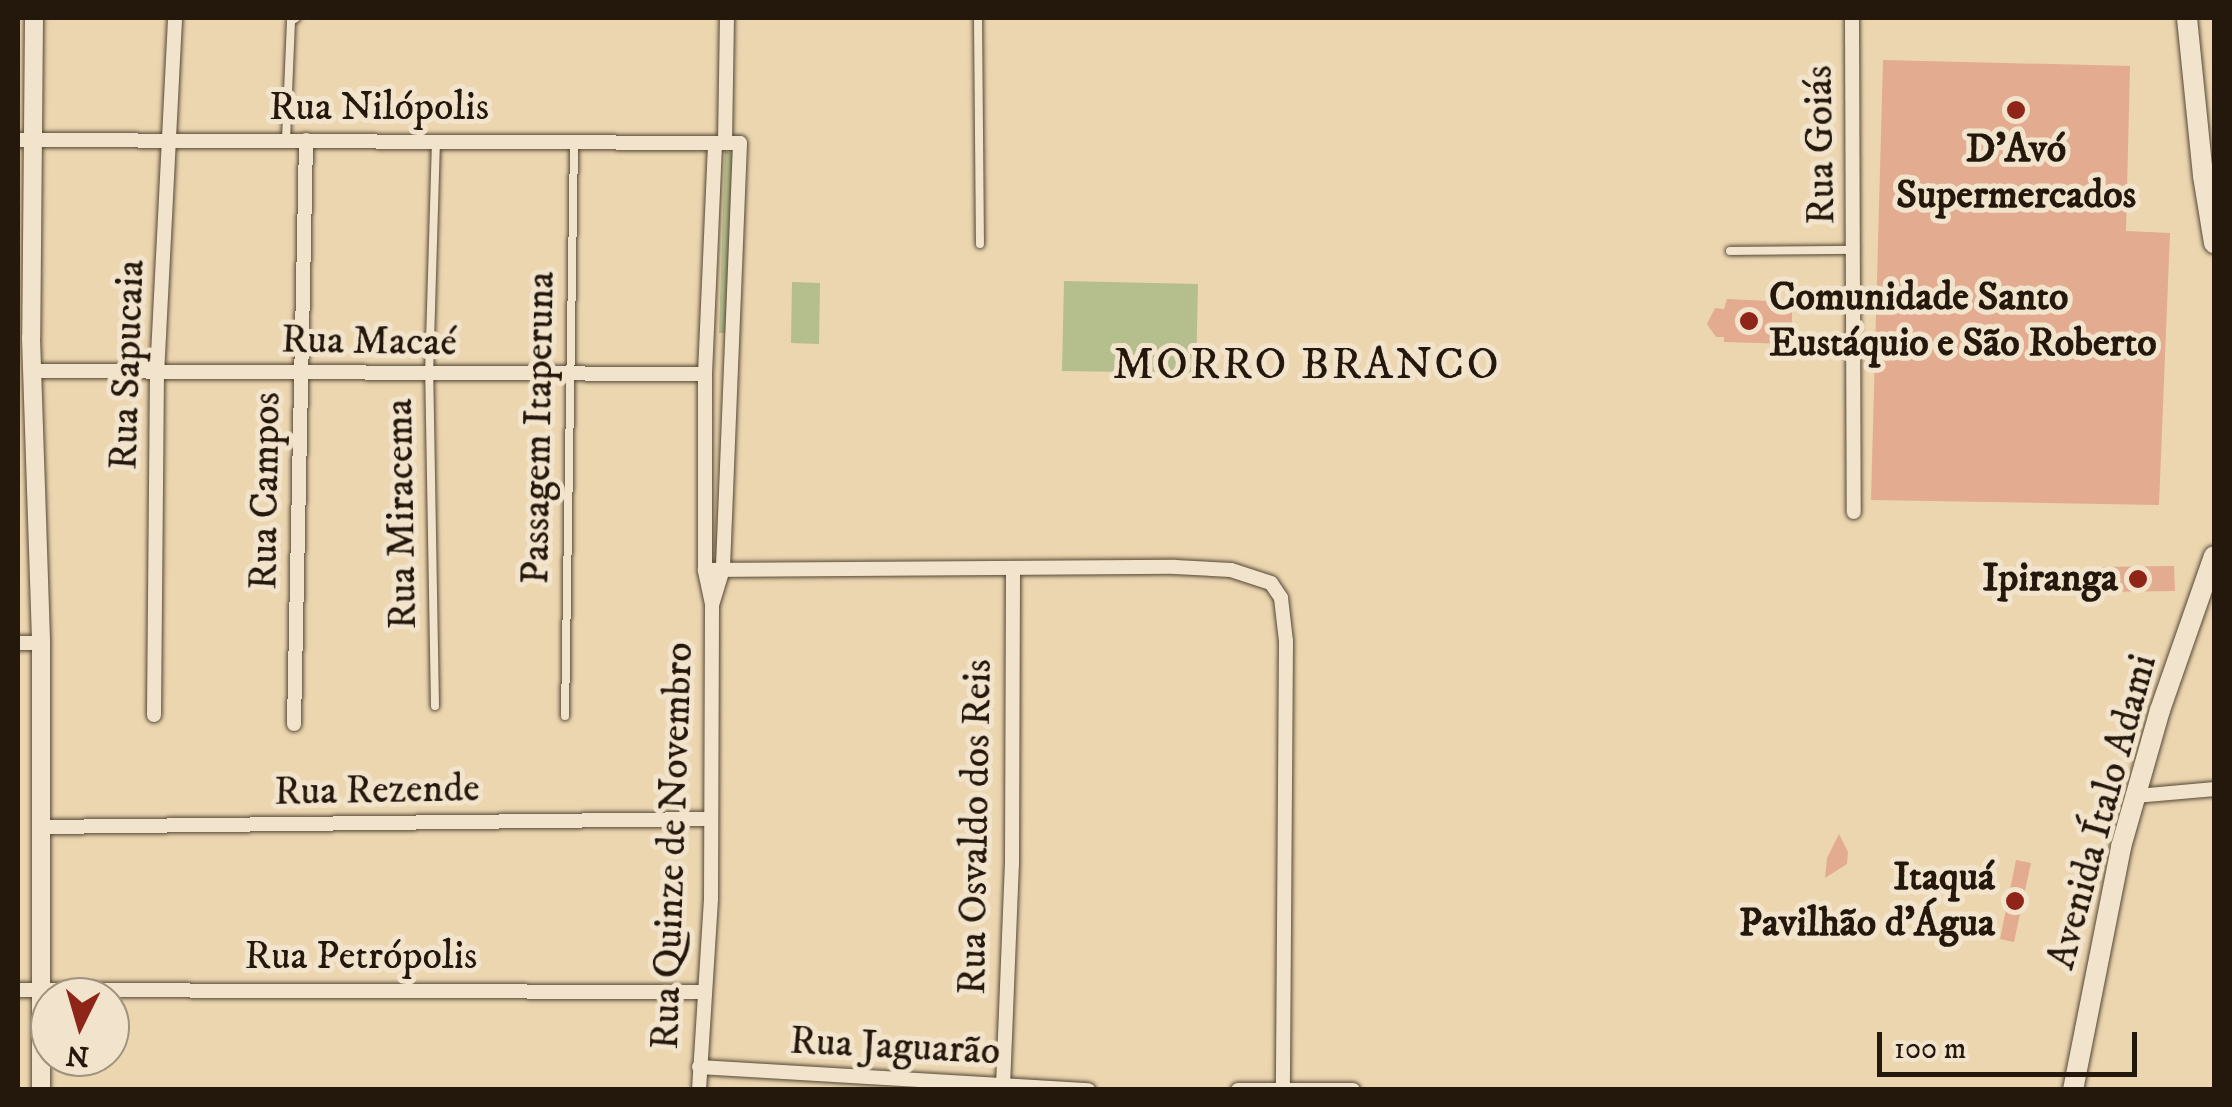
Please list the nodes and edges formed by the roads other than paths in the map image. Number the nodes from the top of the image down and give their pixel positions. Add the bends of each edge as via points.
1 (34, 18) edge
2 (175, 18) edge
3 (296, 18) edge
4 (727, 18) edge
5 (978, 18) edge
6 (1852, 18) edge
7 (2187, 18) edge
8 (24, 140) edge
9 (171, 140) junction
10 (286, 140) junction
11 (306, 140) junction
12 (574, 140) junction
13 (436, 141) junction
14 (727, 143) junction
15 (2214, 243) edge
16 (980, 244) dead end
17 (1854, 250) junction
18 (1730, 252) dead end
19 (24, 338) edge
20 (707, 345) junction
21 (733, 346) junction
22 (33, 371) junction
23 (301, 372) junction
24 (705, 374) junction
25 (157, 375) junction
26 (429, 376) junction
27 (570, 376) junction
28 (1854, 512) dead end
29 (2214, 556) edge
30 (704, 570) junction
31 (723, 570) junction
32 (1013, 570) junction
33 (712, 604) junction
34 (18, 642) edge
35 (41, 643) junction
36 (435, 706) dead end
37 (154, 715) dead end
38 (565, 716) dead end
39 (294, 724) dead end
40 (2214, 790) edge
41 (2136, 796) junction
42 (711, 819) junction
43 (43, 828) junction
44 (40, 977) edge
45 (130, 990) edge
46 (705, 992) junction
47 (699, 1067) junction
48 (1002, 1086) junction
49 (975, 1088) edge
50 (1283, 1088) edge
51 (698, 1090) edge
52 (1088, 1090) edge
53 (1238, 1090) edge
54 (1353, 1090) edge
55 (2072, 1090) edge

1 - 8 street
2 - 9 street, Rua Sapucaia
3 - 10 lane
4 - 14 street, Rua Quinze de Novembro
5 - 16 lane
6 - 17 street, Rua Goiás
7 - 15 main road
8 - 9 street, Rua Nilópolis
8 - 19 street
9 - 10 street, Rua Nilópolis
9 - 25 street, Rua Sapucaia
10 - 11 street, Rua Nilópolis
11 - 13 street, Rua Nilópolis
11 - 23 street, Rua Campos
12 - 13 street, Rua Nilópolis
12 - 14 street, Rua Nilópolis
12 - 27 lane, Passagem Itaperuna
13 - 26 lane, Rua Miracema
14 - 20 street, Rua Quinze de Novembro
14 - 21 street, Rua Quinze de Novembro
17 - 18 lane
17 - 28 street, Rua Goiás
19 - 22 street
20 - 21 street
20 - 24 street, Rua Quinze de Novembro
21 - 31 street, Rua Quinze de Novembro
22 - 25 street, Rua Macaé
22 - 35 street
23 - 25 street, Rua Macaé
23 - 26 street, Rua Macaé
23 - 39 street, Rua Campos
24 - 27 street, Rua Macaé
24 - 30 street, Rua Quinze de Novembro
25 - 37 street, Rua Sapucaia
26 - 27 street, Rua Macaé
26 - 36 lane, Rua Miracema
27 - 38 lane, Passagem Itaperuna
29 - 41 main road, Avenida Ítalo Adami
30 - 31 street
30 - 33 street, Rua Quinze de Novembro
31 - 32 street
31 - 33 street, Rua Quinze de Novembro
32 - 48 street, Rua Osvaldo dos Reis via 1012,864
32 - 50 street via 1243,572 1272,583 1281,598
33 - 42 street, Rua Quinze de Novembro
34 - 35 street
35 - 43 street
40 - 41 street
41 - 55 main road, Avenida Ítalo Adami
42 - 43 street, Rua Rezende
42 - 46 street, Rua Quinze de Novembro
43 - 44 street
45 - 46 street, Rua Petrópolis
46 - 47 street, Rua Quinze de Novembro
47 - 49 street, Rua Jaguarão
47 - 51 street, Rua Quinze de Novembro
48 - 49 street, Rua Jaguarão
48 - 52 street, Rua Jaguarão
50 - 53 street
50 - 54 street

